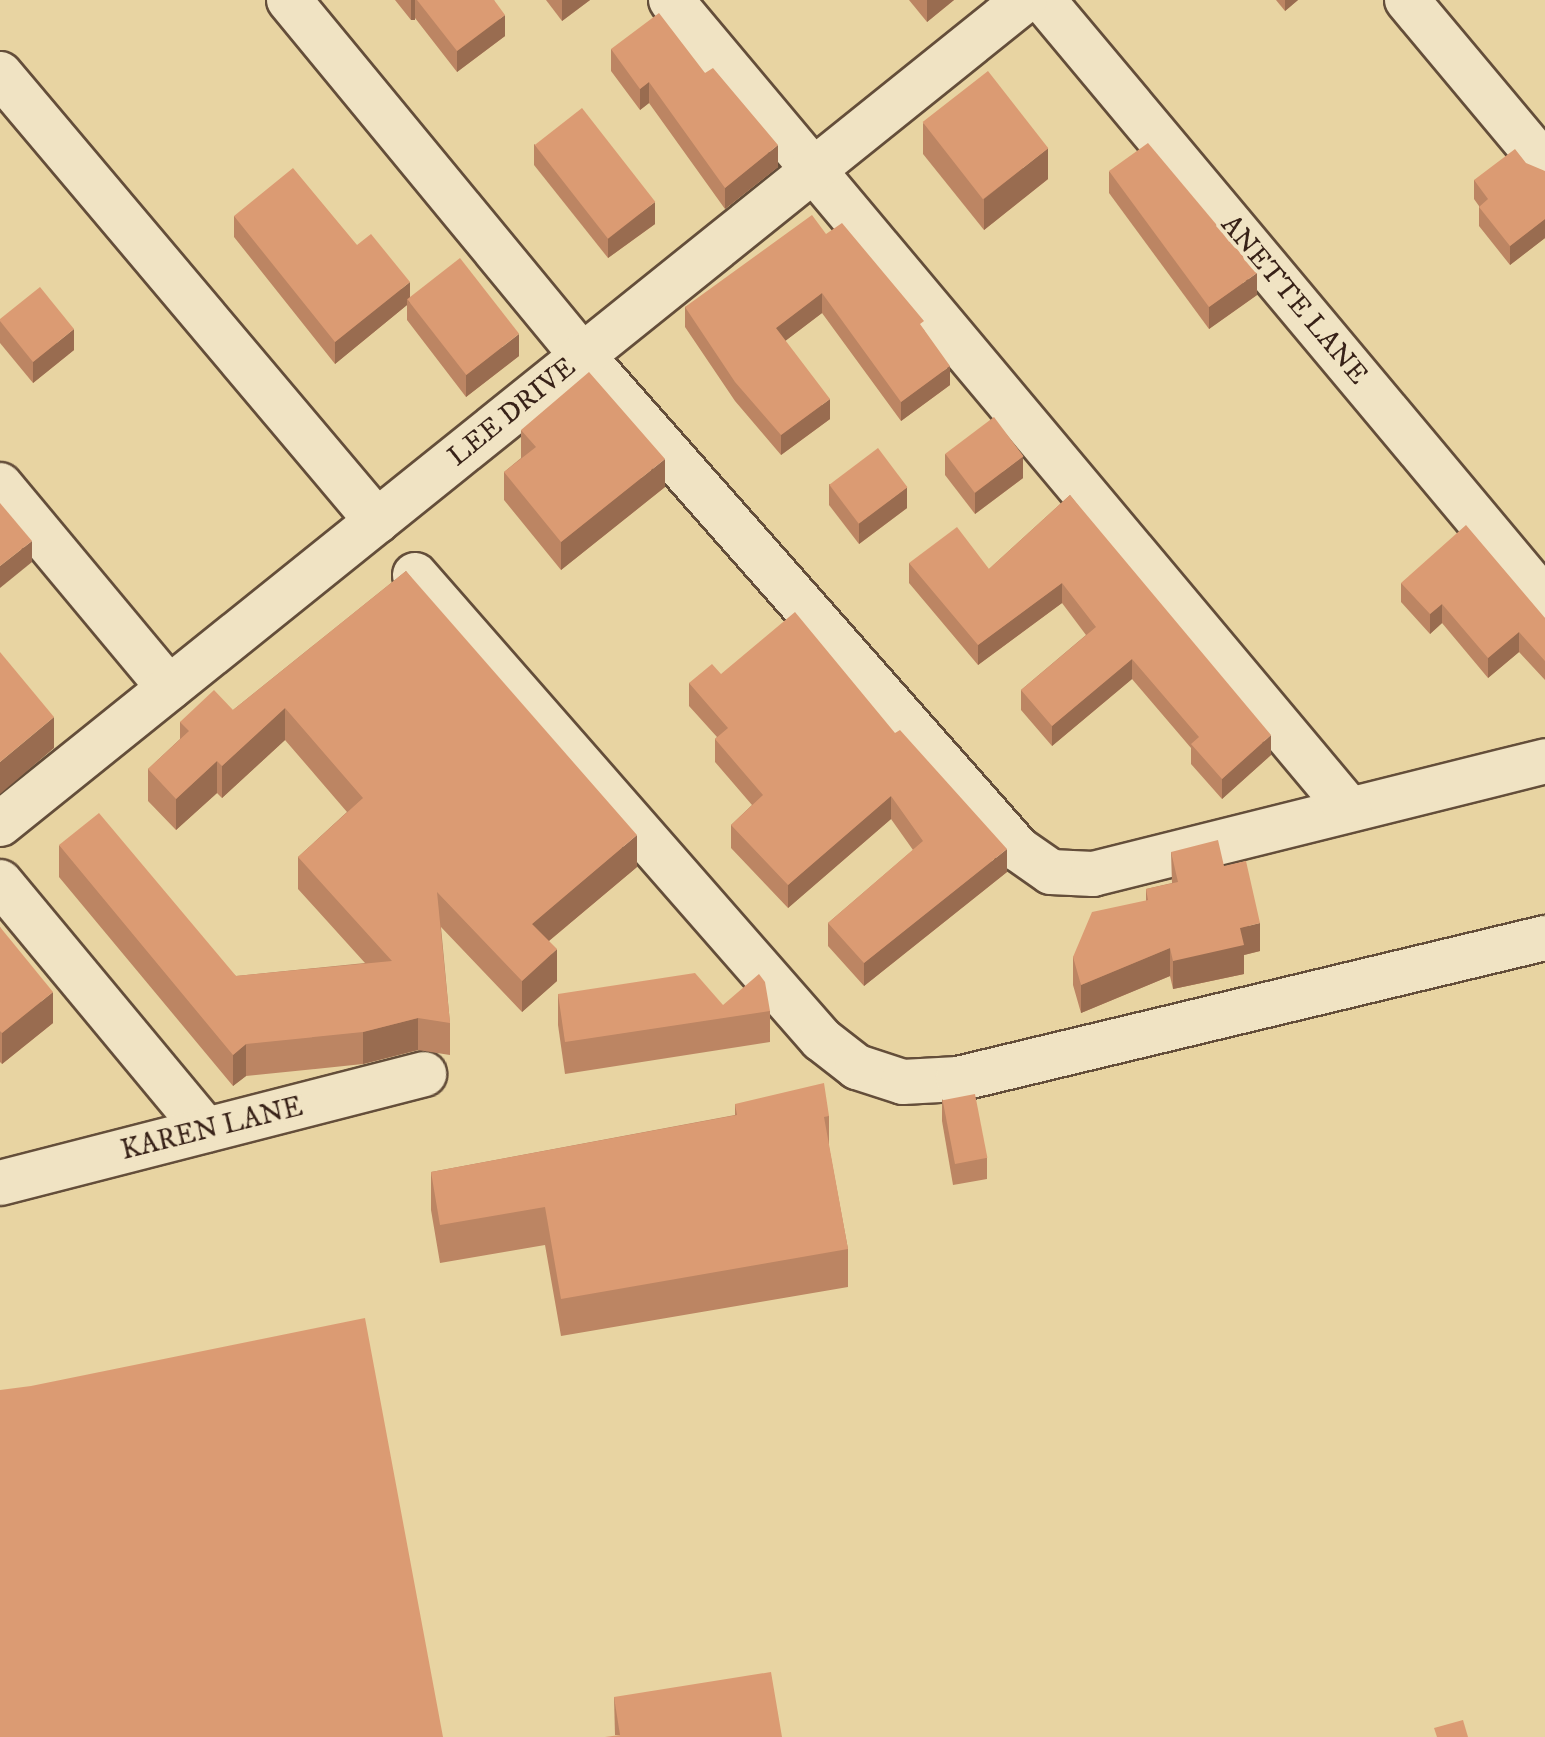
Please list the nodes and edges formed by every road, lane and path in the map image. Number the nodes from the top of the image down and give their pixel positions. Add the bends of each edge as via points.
1 (289, 0) edge
2 (671, 0) edge
3 (1025, 0) edge
4 (1043, 0) edge
5 (1407, 0) edge
6 (0, 74) edge
7 (1545, 165) edge
8 (813, 170) junction
9 (582, 355) junction
10 (0, 485) edge
11 (377, 521) junction
12 (415, 575) dead end
13 (1545, 600) edge
14 (169, 688) junction
15 (1545, 761) edge
16 (1349, 809) junction
17 (0, 824) edge
18 (0, 882) edge
19 (1545, 938) edge
20 (424, 1074) dead end
21 (206, 1130) junction
22 (0, 1183) edge

1 - 9 street
2 - 8 street
3 - 8 street, LEE DRIVE
4 - 13 street, ANETTE LANE
5 - 7 street
6 - 11 street
8 - 9 street, LEE DRIVE
8 - 16 street
9 - 11 street, LEE DRIVE
9 - 16 street via 1018,849 1051,872 1093,874
10 - 14 street
11 - 14 street, LEE DRIVE
12 - 19 street via 821,1039 857,1067 903,1082 958,1079
14 - 17 street, LEE DRIVE
15 - 16 street
18 - 21 street
20 - 21 street, KAREN LANE
21 - 22 street, KAREN LANE

